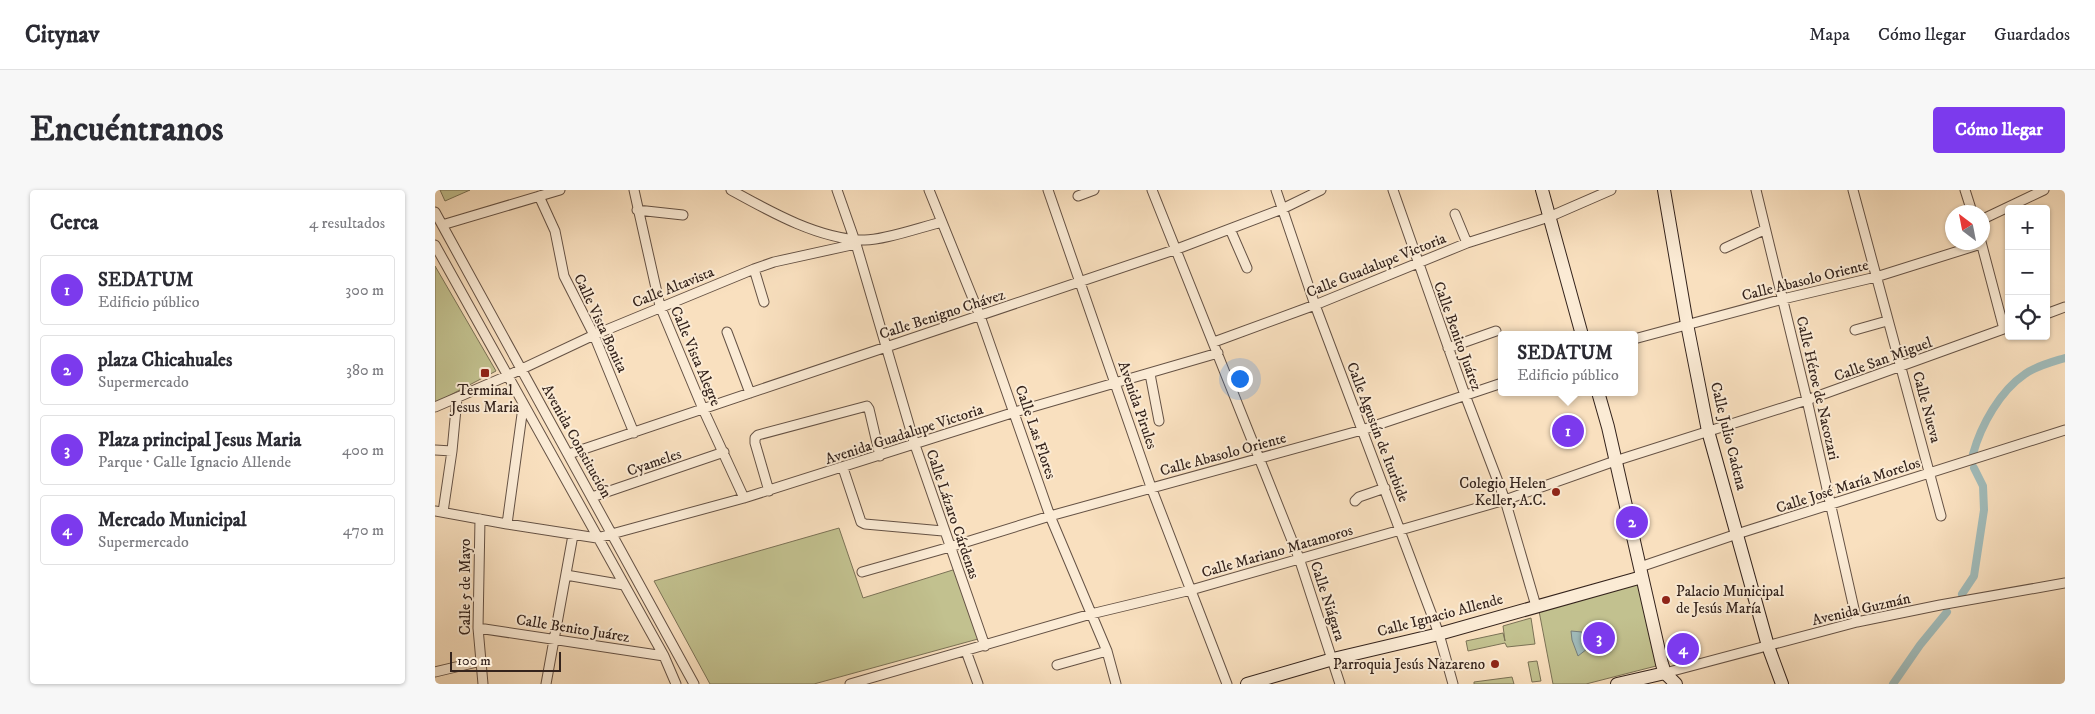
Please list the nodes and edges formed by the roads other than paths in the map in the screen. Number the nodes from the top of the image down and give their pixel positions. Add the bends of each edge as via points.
1 (560, 190) edge
2 (634, 190) edge
3 (731, 190) edge
4 (837, 190) edge
5 (929, 190) edge
6 (1048, 190) edge
7 (1093, 190) edge
8 (1153, 190) edge
9 (1276, 190) edge
10 (1321, 190) edge
11 (1393, 190) edge
12 (1542, 190) edge
13 (1611, 190) edge
14 (1664, 190) edge
15 (1755, 190) edge
16 (1853, 190) edge
17 (1965, 190) edge
18 (2044, 190) edge
19 (539, 196) junction
20 (1078, 196) dead end
21 (1970, 205) edge
22 (1282, 209) junction
23 (637, 210) junction
24 (435, 212) edge
25 (1455, 214) dead end
26 (683, 216) dead end
27 (1990, 216) edge
28 (1549, 217) junction
29 (941, 222) junction
30 (442, 225) junction
31 (1230, 229) junction
32 (1764, 230) junction
33 (855, 241) junction
34 (1467, 243) junction
35 (435, 246) edge
36 (1725, 248) dead end
37 (1177, 250) junction
38 (1959, 250) edge
39 (1983, 250) edge
40 (1417, 262) junction
41 (1247, 268) dead end
42 (754, 269) junction
43 (1876, 277) junction
44 (1081, 282) junction
45 (1783, 299) junction
46 (763, 302) dead end
47 (1315, 305) junction
48 (660, 306) junction
49 (2065, 307) edge
50 (2050, 313) edge
51 (980, 316) junction
52 (1887, 321) junction
53 (1687, 324) junction
54 (2005, 325) edge
55 (2005, 328) edge
56 (1855, 330) dead end
57 (1496, 331) dead end
58 (1581, 331) edge
59 (727, 332) dead end
60 (594, 334) junction
61 (1638, 339) edge
62 (1214, 342) junction
63 (886, 347) junction
64 (1448, 348) junction
65 (1218, 353) junction
66 (521, 368) junction
67 (1902, 368) junction
68 (1150, 374) junction
69 (507, 376) junction
70 (1117, 384) junction
71 (1498, 384) edge
72 (750, 393) junction
73 (1465, 395) junction
74 (1599, 396) edge
75 (457, 398) junction
76 (1807, 400) junction
77 (523, 406) junction
78 (435, 407) edge
79 (703, 409) junction
80 (1015, 412) junction
81 (1159, 421) dead end
82 (1362, 430) junction
83 (2065, 430) edge
84 (1708, 431) junction
85 (634, 433) junction
86 (915, 444) junction
87 (435, 450) edge
88 (452, 451) junction
89 (724, 452) junction
90 (569, 454) junction
91 (880, 456) junction
92 (1260, 460) junction
93 (1615, 461) junction
94 (843, 468) junction
95 (1931, 472) junction
96 (1151, 487) junction
97 (1385, 488) junction
98 (769, 490) junction
99 (592, 497) junction
100 (745, 498) junction
101 (1505, 500) junction
102 (1355, 501) dead end
103 (1831, 505) junction
104 (439, 511) edge
105 (1050, 516) junction
106 (1941, 516) dead end
107 (480, 519) junction
108 (507, 524) junction
109 (1401, 530) junction
110 (943, 531) junction
111 (613, 534) junction
112 (1737, 534) junction
113 (573, 535) junction
114 (597, 538) junction
115 (951, 547) junction
116 (1299, 558) junction
117 (862, 572) dead end
118 (1641, 572) junction
119 (566, 575) junction
120 (2065, 583) edge
121 (624, 585) junction
122 (1191, 590) junction
123 (1535, 606) junction
124 (1091, 614) junction
125 (1857, 622) junction
126 (478, 628) junction
127 (1439, 634) junction
128 (555, 638) junction
129 (985, 646) junction
130 (1768, 646) junction
131 (966, 651) junction
132 (1107, 651) junction
133 (664, 656) junction
134 (1333, 659) junction
135 (481, 661) junction
136 (1057, 665) dead end
137 (435, 672) edge
138 (1666, 678) edge
139 (483, 684) edge
140 (546, 684) edge
141 (676, 684) edge
142 (693, 684) edge
143 (850, 684) edge
144 (978, 684) edge
145 (1116, 684) edge
146 (1227, 684) edge
147 (1247, 684) edge
148 (1340, 684) edge
149 (1453, 684) edge
150 (1617, 684) edge
151 (1676, 684) edge
152 (1782, 684) edge

1 - 19 street
2 - 23 street, Calle Vista Alegre
3 - 33 street via 819,233
4 - 33 street, Calle Lázaro Cárdenas
5 - 29 street, Calle Las Flores
6 - 44 street, Avenida Pirules
7 - 20 street
8 - 37 street, Calle Niágara
9 - 22 street, Calle Agustín de Iturbide
10 - 22 street, Calle Benigno Chávez
11 - 40 street, Calle Benito Juárez
12 - 28 main road
13 - 28 street, Calle Guadalupe Victoria
14 - 53 main road, Calle Julio Cadena
15 - 32 street, Calle Héroe de Nacozari
16 - 43 street, Calle Nueva
17 - 21 street
18 - 27 street
19 - 30 street
19 - 60 street, Calle Vista Bonita via 555,231 564,276
22 - 31 street, Calle Benigno Chávez
22 - 47 street, Calle Agustín de Iturbide
23 - 26 street
23 - 48 street, Calle Vista Alegre
24 - 30 street, Avenida Constitución
25 - 34 street
28 - 34 street, Calle Guadalupe Victoria
28 - 58 main road
29 - 33 street
29 - 51 street, Calle Las Flores
30 - 66 street, Avenida Constitución
31 - 37 street, Calle Benigno Chávez
31 - 41 street
32 - 36 street
32 - 45 street, Calle Héroe de Nacozari
33 - 42 street, Calle Altavista
33 - 63 street, Calle Lázaro Cárdenas
34 - 40 street, Calle Guadalupe Victoria
35 - 69 street, Avenida Constitución
37 - 44 street, Calle Benigno Chávez
37 - 62 street, Calle Niágara
38 - 43 street, Calle Abasolo Oriente
39 - 54 street
40 - 47 street, Calle Guadalupe Victoria
40 - 64 street, Calle Benito Juárez
42 - 46 street
42 - 48 street, Calle Altavista
43 - 45 street, Calle Abasolo Oriente
43 - 52 street, Calle Nueva
44 - 51 street, Calle Benigno Chávez
44 - 70 street, Avenida Pirules
45 - 53 street, Calle Abasolo Oriente
45 - 76 street, Calle Héroe de Nacozari
47 - 62 street, Calle Guadalupe Victoria
47 - 82 street, Calle Agustín de Iturbide
48 - 60 street, Calle Altavista
48 - 79 street, Calle Vista Alegre
49 - 50 street
51 - 63 street, Calle Benigno Chávez
51 - 80 street, Calle Las Flores
52 - 56 street
52 - 67 street, Calle Nueva
53 - 61 street, Calle Abasolo Oriente
53 - 84 main road, Calle Julio Cadena
55 - 67 street, Calle San Miguel
57 - 64 street
59 - 72 street
60 - 66 street, Calle Altavista
60 - 85 street, Calle Vista Bonita
62 - 65 street, Calle Niágara
63 - 72 street, Calle Benigno Chávez
63 - 86 street, Calle Lázaro Cárdenas
64 - 73 street, Calle Benito Juárez
65 - 68 street, Avenida Guadalupe Victoria
65 - 92 street, Calle Niágara
66 - 69 street, Calle Altavista
66 - 90 street, Avenida Constitución
67 - 76 street, Calle San Miguel
67 - 95 street, Calle Nueva
68 - 70 street, Avenida Guadalupe Victoria
68 - 81 street
69 - 75 street, Calle Altavista
69 - 77 street, Avenida Constitución
70 - 80 street, Avenida Guadalupe Victoria
70 - 96 street, Avenida Pirules
71 - 73 street, Calle Abasolo Oriente
72 - 79 street, Calle Benigno Chávez
73 - 82 street, Calle Abasolo Oriente
73 - 101 street, Calle Benito Juárez
74 - 93 main road
75 - 78 street, Calle Altavista
75 - 88 street
76 - 84 street, Calle San Miguel
76 - 103 street, Calle Héroe de Nacozari
77 - 108 street
77 - 114 street, Avenida Constitución
79 - 85 street, Calle Benigno Chávez
79 - 89 street, Calle Vista Alegre
80 - 86 street, Avenida Guadalupe Victoria
80 - 105 street, Calle Las Flores
82 - 92 street, Calle Abasolo Oriente
82 - 97 street, Calle Agustín de Iturbide
83 - 95 street, Calle José María Morelos
84 - 93 street, Calle Mariano Matamoros
84 - 112 main road, Calle Julio Cadena
85 - 90 street, Calle Benigno Chávez
86 - 91 street, Avenida Guadalupe Victoria
86 - 110 street, Calle Lázaro Cárdenas
87 - 88 street
88 - 104 street
89 - 99 street, Cyameles
89 - 100 street, Calle Vista Alegre
90 - 99 street, Avenida Constitución
91 - 94 street, Avenida Guadalupe Victoria
91 - 98 street via 867,406 758,435 755,443
92 - 96 street, Calle Abasolo Oriente
92 - 116 street, Calle Niágara
93 - 101 street, Calle Mariano Matamoros
93 - 118 main road
94 - 98 street, Avenida Guadalupe Victoria
94 - 110 street via 861,522
95 - 103 street, Calle José María Morelos
95 - 106 street, Calle Nueva
96 - 105 street, Calle Abasolo Oriente
96 - 122 street, Avenida Pirules
97 - 102 street
97 - 109 street, Calle Agustín de Iturbide
98 - 100 street, Avenida Guadalupe Victoria
99 - 111 street, Avenida Constitución
100 - 111 street, Avenida Guadalupe Victoria
101 - 109 street, Calle Mariano Matamoros
101 - 123 street, Calle Benito Juárez
103 - 112 street, Calle José María Morelos
103 - 125 street, Calle Héroe de Nacozari
104 - 107 street
105 - 115 street, Calle Abasolo Oriente
105 - 124 street, Calle Las Flores
107 - 108 street
107 - 126 street, Calle 5 de Mayo
108 - 113 street
109 - 116 street, Calle Mariano Matamoros
109 - 127 street, Calle Agustín de Iturbide
110 - 115 street, Calle Lázaro Cárdenas
111 - 114 street, Avenida Guadalupe Victoria
111 - 142 street, Avenida Constitución
112 - 118 street, Calle José María Morelos
112 - 130 main road, Calle Julio Cadena
113 - 114 street
113 - 119 street
114 - 121 street, Avenida Constitución
115 - 117 street, Calle Abasolo Oriente
115 - 129 street, Calle Lázaro Cárdenas
116 - 122 street, Calle Mariano Matamoros
116 - 134 street, Calle Niágara
118 - 123 main road, Calle Ignacio Allende
118 - 138 main road
119 - 121 street
119 - 128 street
120 - 125 street, Avenida Guzmán
121 - 133 street, Avenida Constitución
122 - 124 street, Calle Mariano Matamoros
122 - 146 street, Avenida Pirules
123 - 127 main road, Calle Ignacio Allende
124 - 129 street, Calle Mariano Matamoros
124 - 132 street, Calle Las Flores
125 - 130 street, Avenida Guzmán
126 - 128 street, Calle Benito Juárez
126 - 135 street, Calle 5 de Mayo
127 - 134 main road, Calle Ignacio Allende
127 - 149 street, Calle Agustín de Iturbide
128 - 133 street, Calle Benito Juárez
128 - 140 street
129 - 131 street, Calle Mariano Matamoros
130 - 138 street, Avenida Guzmán
130 - 152 main road, Calle Julio Cadena
131 - 143 street, Calle Mariano Matamoros
131 - 144 street
132 - 136 street
132 - 145 street, Calle Las Flores
133 - 141 street, Avenida Constitución
134 - 147 main road, Calle Ignacio Allende
134 - 148 street, Calle Niágara
135 - 137 street
135 - 139 street, Calle 5 de Mayo
138 - 150 main road
138 - 151 main road

